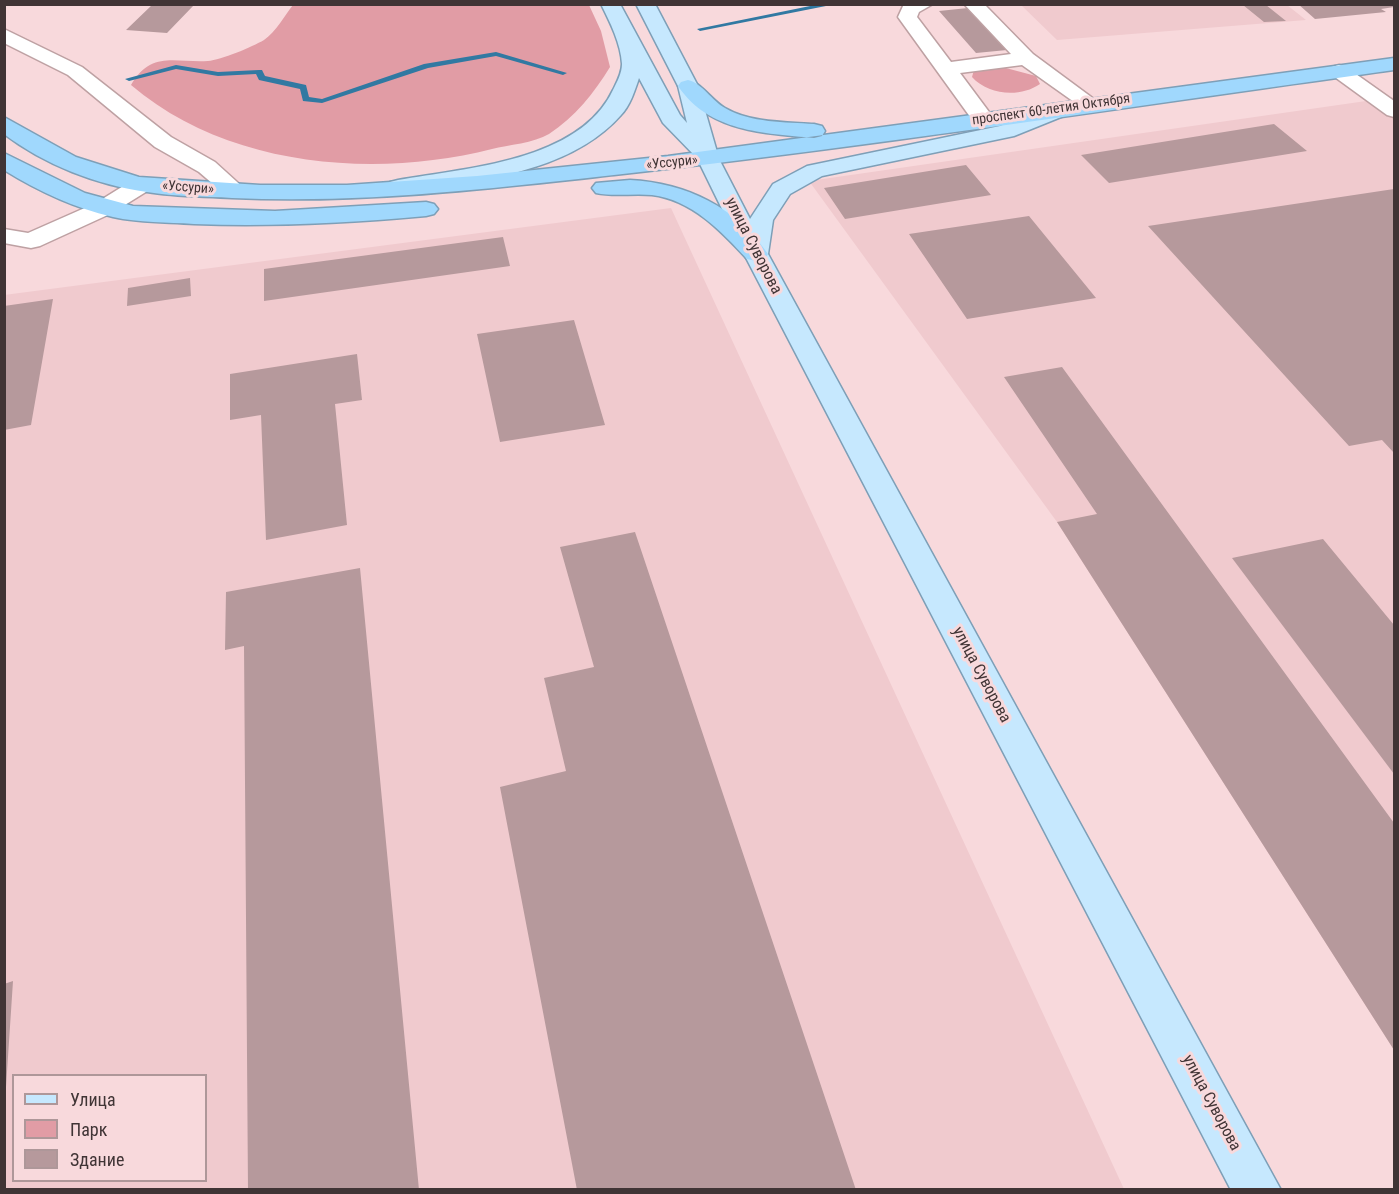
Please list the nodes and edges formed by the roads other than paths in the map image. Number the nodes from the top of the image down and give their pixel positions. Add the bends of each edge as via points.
1 (610, 4) edge
2 (645, 4) edge
3 (924, 4) edge
4 (973, 4) edge
5 (621, 26) junction
6 (4, 35) edge
7 (1026, 58) junction
8 (1395, 64) edge
9 (946, 69) junction
10 (1338, 72) junction
11 (688, 86) junction
12 (1091, 105) junction
13 (1064, 108) junction
14 (1395, 111) edge
15 (984, 120) junction
16 (4, 123) edge
17 (918, 129) junction
18 (708, 159) junction
19 (4, 160) edge
20 (141, 184) junction
21 (378, 190) junction
22 (235, 191) junction
23 (457, 206) junction
24 (104, 208) junction
25 (4, 236) edge
26 (31, 241) junction
27 (756, 254) junction
28 (4, 255) edge
29 (1257, 1190) edge

1 - 5 main road, улица Суворова
2 - 11 main road, улица Суворова
3 - 9 lane via 911,8 908,17
4 - 7 lane
5 - 18 main road, улица Суворова via 671,118
5 - 21 main road via 632,65 625,92 611,117 579,140 534,159
6 - 22 lane via 75,72 163,142 207,167
7 - 9 lane
7 - 12 lane
8 - 10 highway, проспект 60-летия Октября
9 - 15 lane
10 - 12 highway, проспект 60-летия Октября
10 - 14 lane
11 - 17 highway via 708,107 731,119 772,127 817,131
11 - 18 main road, улица Суворова
12 - 13 highway, проспект 60-летия Октября
13 - 15 highway, проспект 60-летия Октября
13 - 27 main road via 1006,131 815,171 781,189 761,220
15 - 17 highway, проспект 60-летия Октября
16 - 20 highway, «Уссури» via 65,162
17 - 18 highway, проспект 60-летия Октября
18 - 21 highway, «Уссури»
18 - 23 highway, «Уссури»
18 - 27 main road, улица Суворова
19 - 24 highway, «Уссури» via 42,184
20 - 22 highway, «Уссури»
20 - 24 lane
21 - 22 highway, «Уссури» via 336,194
23 - 24 highway, «Уссури» via 332,218 218,218
23 - 27 highway via 631,186 670,191 701,202
24 - 26 lane
25 - 26 lane
26 - 28 lane
27 - 29 main road, улица Суворова

